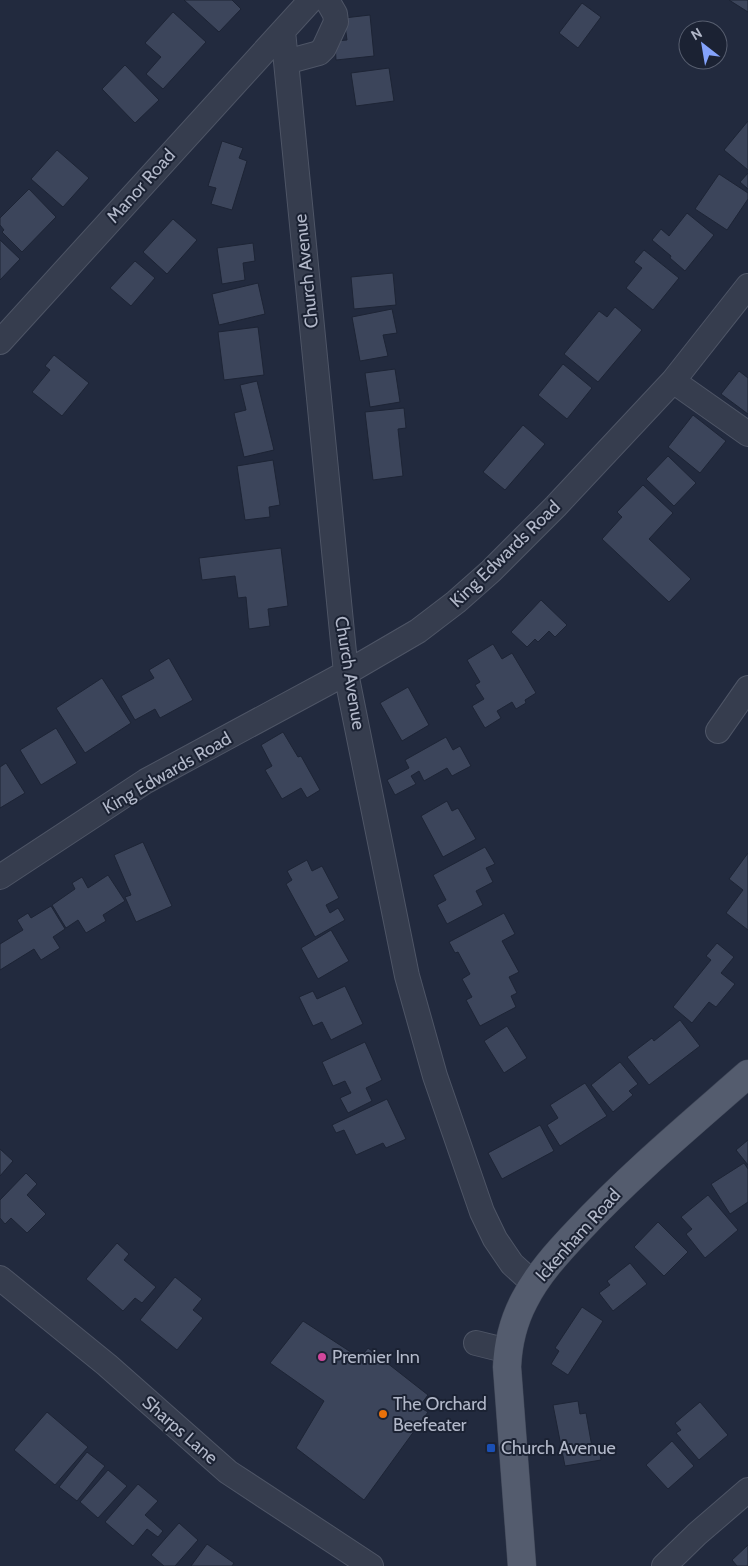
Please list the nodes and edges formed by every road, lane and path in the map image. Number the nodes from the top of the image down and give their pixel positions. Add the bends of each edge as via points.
1 (312, 0) edge
2 (327, 0) edge
3 (282, 31) junction
4 (286, 62) junction
5 (748, 286) edge
6 (0, 342) edge
7 (674, 381) junction
8 (748, 434) edge
9 (346, 673) junction
10 (748, 688) edge
11 (718, 730) dead end
12 (0, 877) edge
13 (748, 1074) edge
14 (0, 1278) edge
15 (534, 1284) junction
16 (476, 1343) dead end
17 (508, 1351) junction
18 (748, 1490) edge
19 (371, 1566) edge
20 (522, 1566) edge
21 (664, 1566) edge

1 - 3 street, Manor Road
2 - 4 street via 336,22 324,48 319,53
3 - 4 street, Church Avenue
3 - 6 street, Manor Road
4 - 9 street, Church Avenue
5 - 7 street, King Edwards Road
7 - 8 street
7 - 9 street, King Edwards Road via 491,572 418,631
9 - 12 street, King Edwards Road via 146,781
9 - 15 street, Church Avenue via 407,976 435,1076 490,1230 512,1264
10 - 11 street
13 - 15 main road, Ickenham Road via 596,1212
14 - 19 street, Sharps Lane via 107,1365 228,1472
15 - 17 main road, Ickenham Road via 515,1322
16 - 17 street
17 - 20 main road, Ickenham Road
18 - 21 street

